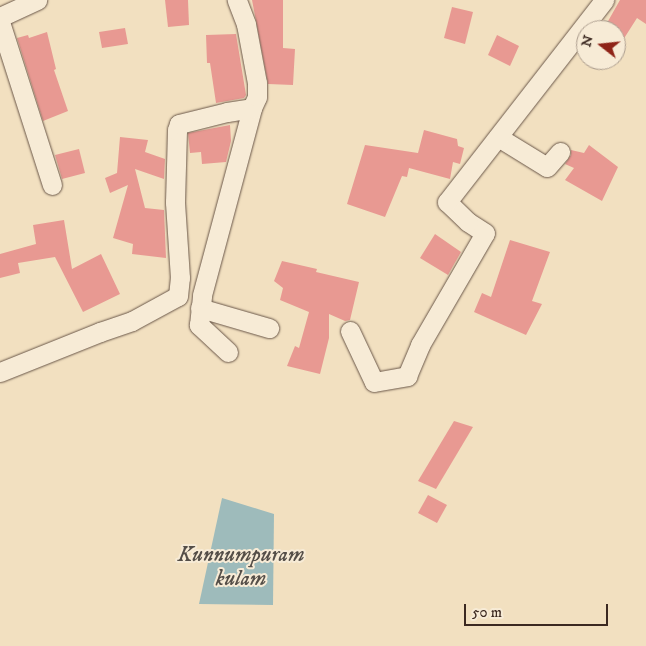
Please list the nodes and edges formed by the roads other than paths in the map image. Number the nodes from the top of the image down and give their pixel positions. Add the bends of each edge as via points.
1 (37, 0) edge
2 (237, 0) edge
3 (604, 0) edge
4 (0, 17) edge
5 (0, 22) edge
6 (252, 108) junction
7 (498, 137) junction
8 (560, 152) dead end
9 (52, 185) dead end
10 (179, 286) junction
11 (202, 299) junction
12 (269, 328) dead end
13 (350, 331) dead end
14 (228, 352) dead end
15 (0, 372) edge

1 - 4 street
2 - 6 street via 246,24 257,83 257,97
3 - 7 street
5 - 9 street
6 - 10 street via 180,124 177,130 175,202
6 - 11 street
7 - 8 street via 547,167
7 - 13 street via 448,202 485,233 420,345 407,376 374,382
10 - 11 street
10 - 15 street via 178,296 132,321
11 - 12 street
11 - 14 street via 199,325

